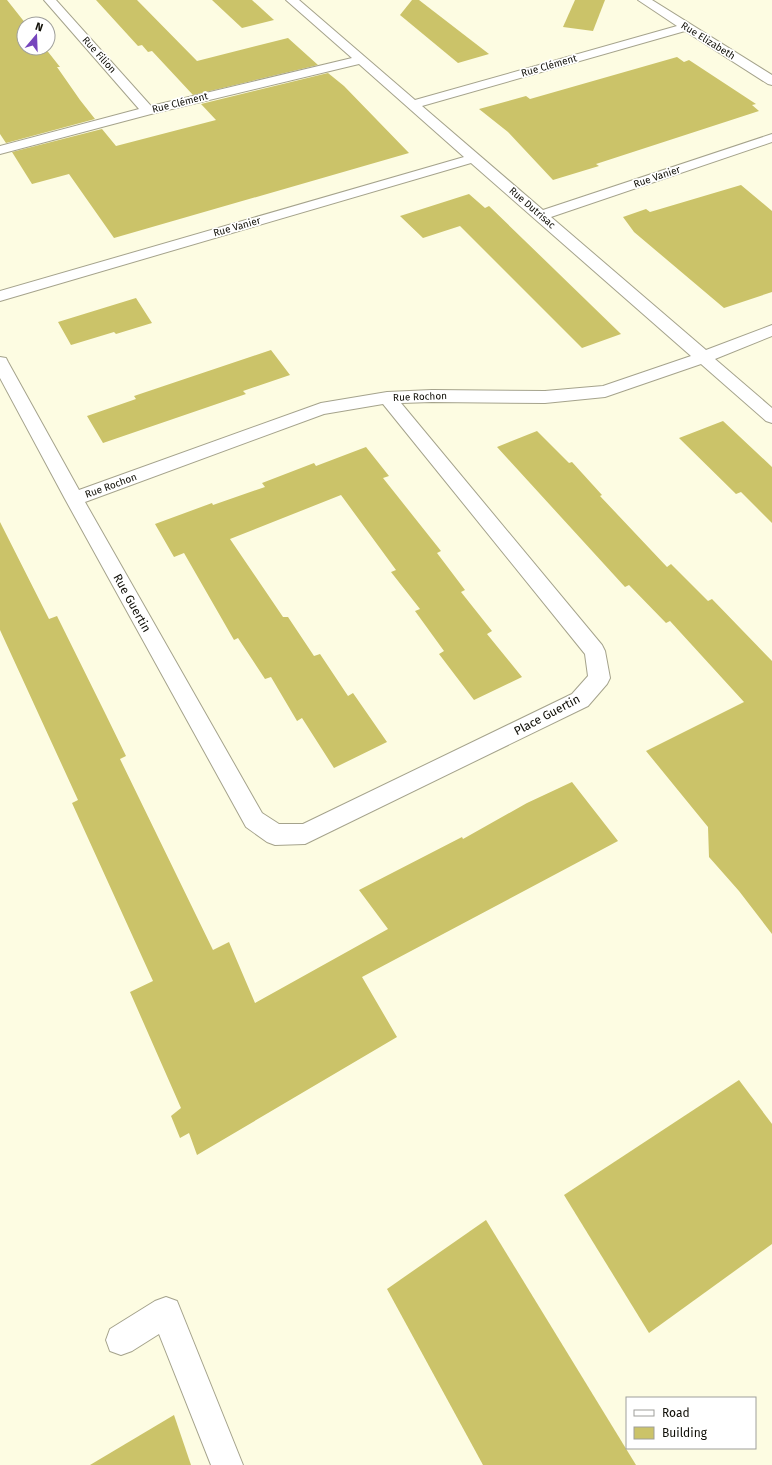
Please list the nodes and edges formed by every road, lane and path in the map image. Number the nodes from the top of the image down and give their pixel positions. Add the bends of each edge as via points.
1 (50, 0) edge
2 (292, 0) edge
3 (644, 0) edge
4 (687, 27) junction
5 (361, 60) junction
6 (772, 81) edge
7 (412, 105) junction
8 (148, 111) junction
9 (772, 138) edge
10 (0, 150) edge
11 (474, 158) junction
12 (541, 216) junction
13 (0, 296) edge
14 (772, 330) edge
15 (704, 357) junction
16 (0, 362) edge
17 (387, 398) junction
18 (772, 417) edge
19 (74, 499) junction
20 (275, 835) joint
21 (121, 1340) dead end
22 (227, 1465) edge

1 - 8 street, Rue Filion
2 - 5 street, Rue Dutrisac
3 - 4 street, Rue Elizabeth
4 - 6 street, Rue Elizabeth
4 - 7 street, Rue Clément
5 - 7 street, Rue Dutrisac
5 - 8 street, Rue Clément
7 - 11 street, Rue Dutrisac
8 - 10 street, Rue Clément
9 - 12 street, Rue Vanier
11 - 12 street, Rue Dutrisac
11 - 13 street, Rue Vanier
12 - 15 street, Rue Dutrisac
14 - 15 street, Rue Rochon
15 - 17 street, Rue Rochon via 605,391 544,397
15 - 18 street, Rue Dutrisac
16 - 19 street, Rue Guertin
17 - 19 street, Rue Rochon via 321,409
17 - 20 street, Place Guertin via 595,650 599,678 580,700 305,834
19 - 20 street, Rue Guertin via 254,820
21 - 22 street via 166,1312

